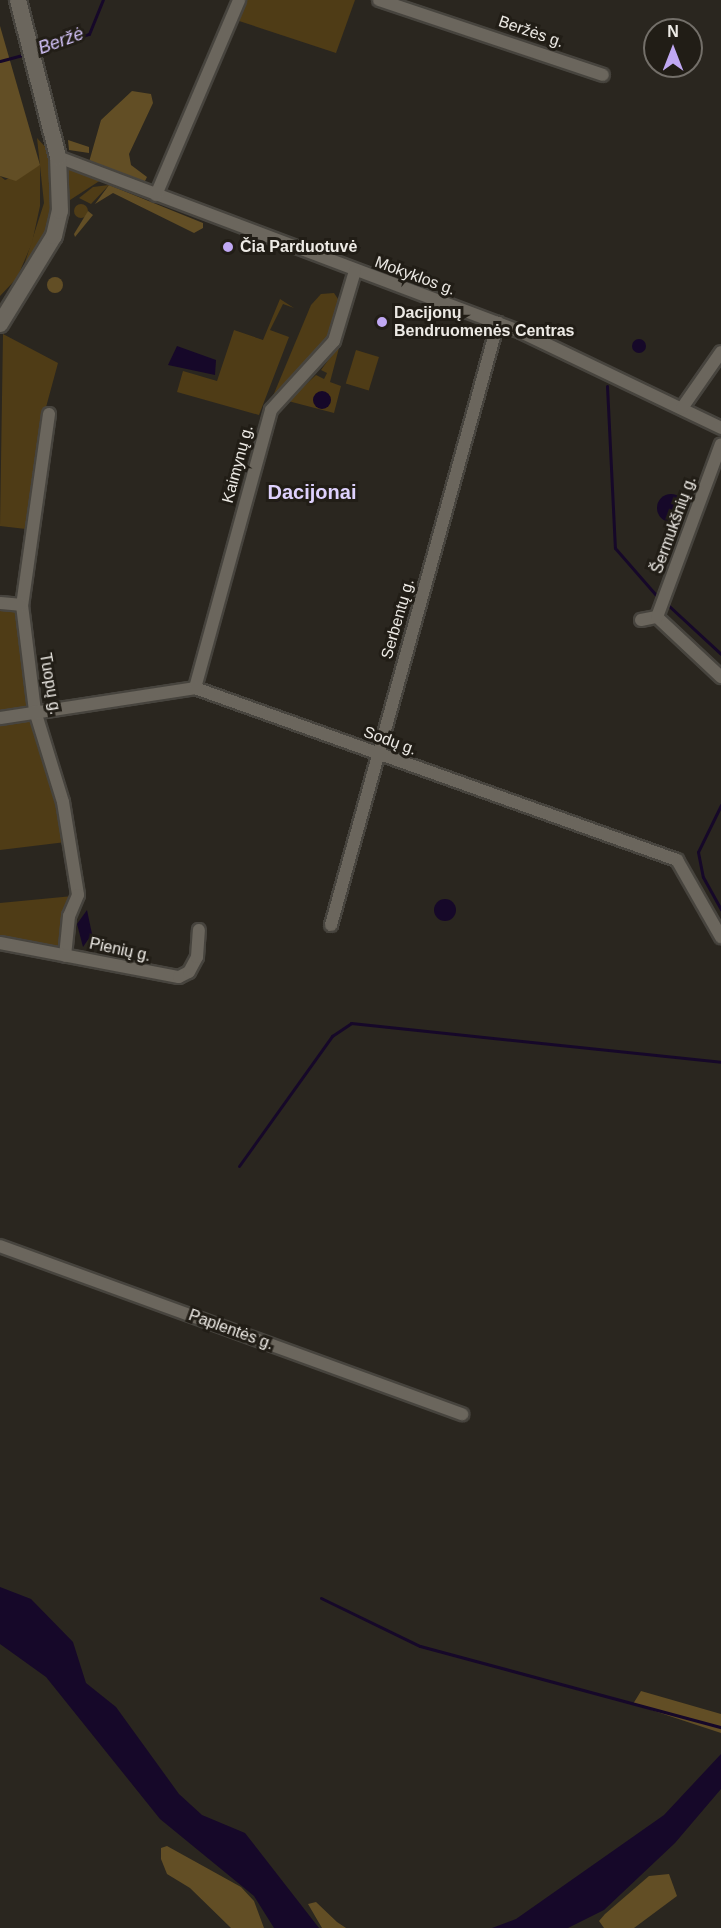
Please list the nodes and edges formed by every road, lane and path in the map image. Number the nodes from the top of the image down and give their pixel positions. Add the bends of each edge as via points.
1 (18, 0) edge
2 (239, 0) edge
3 (379, 0) edge
4 (603, 75) dead end
5 (58, 157) junction
6 (156, 195) junction
7 (355, 271) junction
8 (498, 323) junction
9 (0, 324) edge
10 (721, 352) edge
11 (682, 408) junction
12 (49, 414) dead end
13 (721, 428) edge
14 (721, 444) edge
15 (0, 603) edge
16 (22, 605) junction
17 (657, 617) junction
18 (641, 620) dead end
19 (721, 677) edge
20 (195, 688) junction
21 (35, 711) junction
22 (0, 717) edge
23 (377, 754) junction
24 (331, 925) dead end
25 (199, 930) dead end
26 (721, 937) edge
27 (0, 943) edge
28 (65, 956) junction
29 (0, 1246) edge
30 (462, 1414) dead end

1 - 5 main road
2 - 6 street
3 - 4 street, Beržės g.
5 - 6 street, Mokyklos g.
5 - 9 main road via 60,211 54,236
6 - 7 street, Mokyklos g.
7 - 8 street, Mokyklos g.
7 - 20 street, Kaimynų g. via 334,341 271,410
8 - 11 street, Mokyklos g.
8 - 23 street, Serbentų g.
10 - 11 street
11 - 13 street, Mokyklos g.
12 - 16 street, Tuopų g.
14 - 17 street, Šermukšnių g.
15 - 16 street
16 - 21 street, Tuopų g.
17 - 18 street
17 - 19 street
20 - 21 street, Sodų g.
20 - 23 street, Sodų g.
21 - 22 street, Sodų g.
21 - 28 street, Tuopų g. via 63,802 78,895 69,916
23 - 24 street, Serbentų g.
23 - 26 street, Sodų g. via 677,860
25 - 28 street, Pienių g. via 196,957 189,972 179,977
27 - 28 street, Pienių g.
29 - 30 street, Paplentės g.

